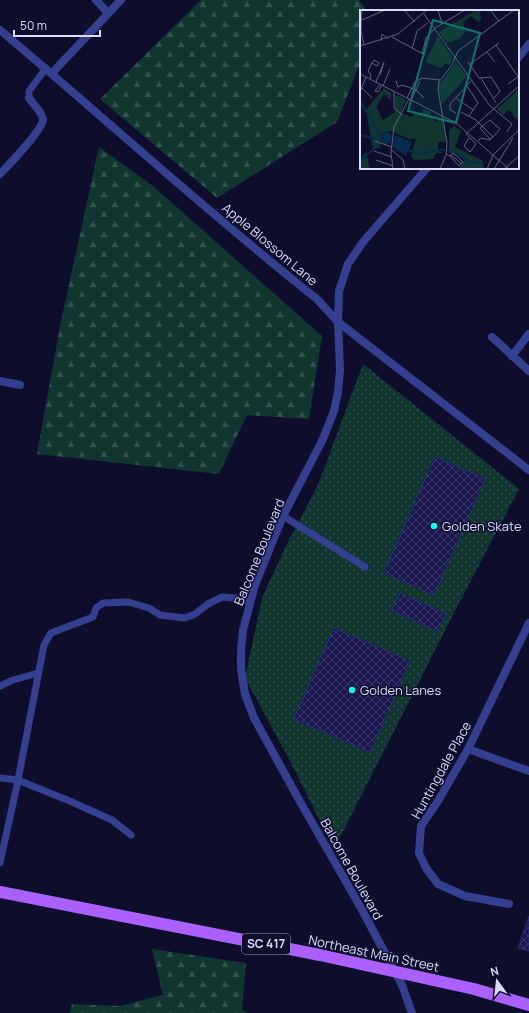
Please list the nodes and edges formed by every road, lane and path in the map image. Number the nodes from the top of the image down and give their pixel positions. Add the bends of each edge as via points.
1 (96, 0) edge
2 (121, 0) edge
3 (108, 13) junction
4 (0, 30) edge
5 (529, 44) edge
6 (519, 57) edge
7 (49, 71) junction
8 (29, 98) joint
9 (426, 169) edge
10 (0, 174) edge
11 (338, 322) junction
12 (529, 334) edge
13 (492, 337) dead end
14 (512, 356) junction
15 (529, 371) edge
16 (0, 381) edge
17 (20, 385) dead end
18 (529, 470) edge
19 (283, 516) junction
20 (365, 567) dead end
21 (250, 602) junction
22 (529, 623) edge
23 (38, 673) junction
24 (0, 686) edge
25 (468, 749) junction
26 (529, 771) edge
27 (0, 778) edge
28 (18, 780) junction
29 (131, 836) dead end
30 (0, 863) edge
31 (0, 892) edge
32 (508, 904) dead end
33 (394, 971) junction
34 (529, 1005) edge
35 (412, 1013) edge

1 - 3 street
2 - 3 street
3 - 7 street
4 - 7 street, Apple Blossom Lane
5 - 6 street
7 - 8 lane via 29,91
7 - 11 street, Apple Blossom Lane via 317,299
8 - 10 street via 43,119 42,124
9 - 11 street, Balcome Boulevard via 363,242 348,264 339,290
11 - 18 street, Apple Blossom Lane
11 - 19 street, Balcome Boulevard via 340,370 334,411 323,439
12 - 14 street
13 - 14 street
14 - 15 street
16 - 17 street
19 - 20 lane
19 - 21 street, Balcome Boulevard
21 - 23 lane via 222,597 184,618 160,615 149,608 128,602 103,603 96,608 93,617 51,632 44,645
21 - 33 street, Balcome Boulevard via 243,630 241,656 242,682 249,706
22 - 25 street, Huntingdale Place
23 - 24 lane
23 - 28 lane
25 - 26 street
25 - 32 street, Huntingdale Place via 421,826 419,853 438,884 465,896
27 - 28 lane
28 - 29 lane via 112,820
28 - 30 lane
31 - 33 main road, Northeast Main Street / SC 417
33 - 34 main road, Northeast Main Street / SC 417
33 - 35 street, Balcome Boulevard

